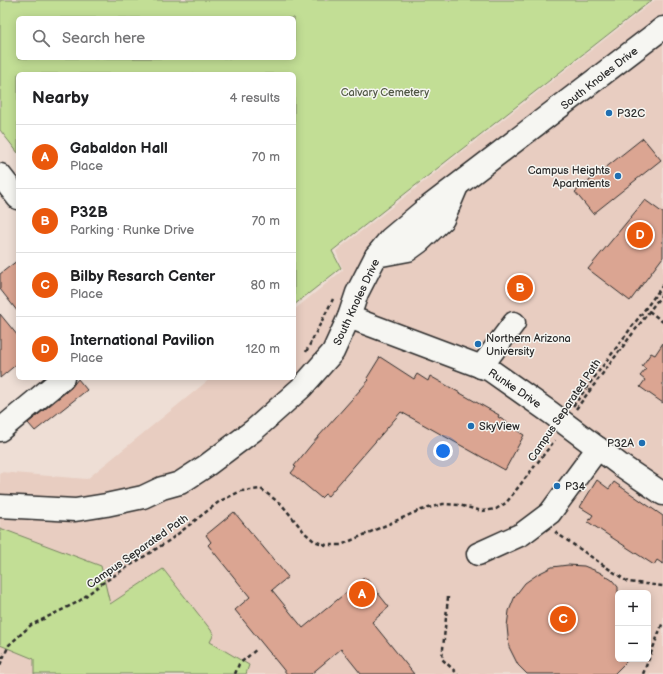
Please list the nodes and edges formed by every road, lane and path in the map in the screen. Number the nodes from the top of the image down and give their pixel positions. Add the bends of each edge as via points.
1 (663, 28) edge
2 (0, 175) edge
3 (16, 195) edge
4 (663, 285) edge
5 (663, 292) edge
6 (649, 311) junction
7 (349, 317) junction
8 (663, 322) edge
9 (514, 324) dead end
10 (481, 367) junction
11 (61, 380) edge
12 (565, 424) junction
13 (0, 430) edge
14 (598, 448) junction
15 (663, 494) edge
16 (0, 506) edge
17 (539, 521) junction
18 (478, 554) dead end
19 (663, 586) edge
20 (448, 597) dead end
21 (663, 622) edge
22 (9, 645) junction
23 (257, 649) dead end
24 (0, 659) edge
25 (0, 665) edge
26 (235, 674) edge
27 (458, 674) edge
28 (643, 674) edge

1 - 7 street, South Knoles Drive via 458,186 443,219 419,242 408,250 376,256
2 - 3 street
4 - 12 path, Campus Separated Path via 572,407
5 - 6 path
6 - 8 path
6 - 12 path
7 - 10 street, Runke Drive
7 - 16 street, South Knoles Drive via 333,352 302,387 254,430 180,483 143,497 75,510
9 - 10 street
10 - 12 street, Runke Drive via 490,370
11 - 13 street
12 - 14 street, Runke Drive
12 - 22 path, Campus Separated Path via 506,503 496,509 482,511 443,504 418,511 341,545 326,545 314,541 282,505 261,489 241,491 220,501 170,540 101,584 78,602 31,625
14 - 15 street, Runke Drive
14 - 17 street via 550,513
17 - 18 street via 522,534
17 - 19 path via 628,582
20 - 27 path via 442,659
21 - 28 path
22 - 24 path, Campus Separated Path
22 - 25 path, Campus Separated Path
23 - 26 path via 239,664

